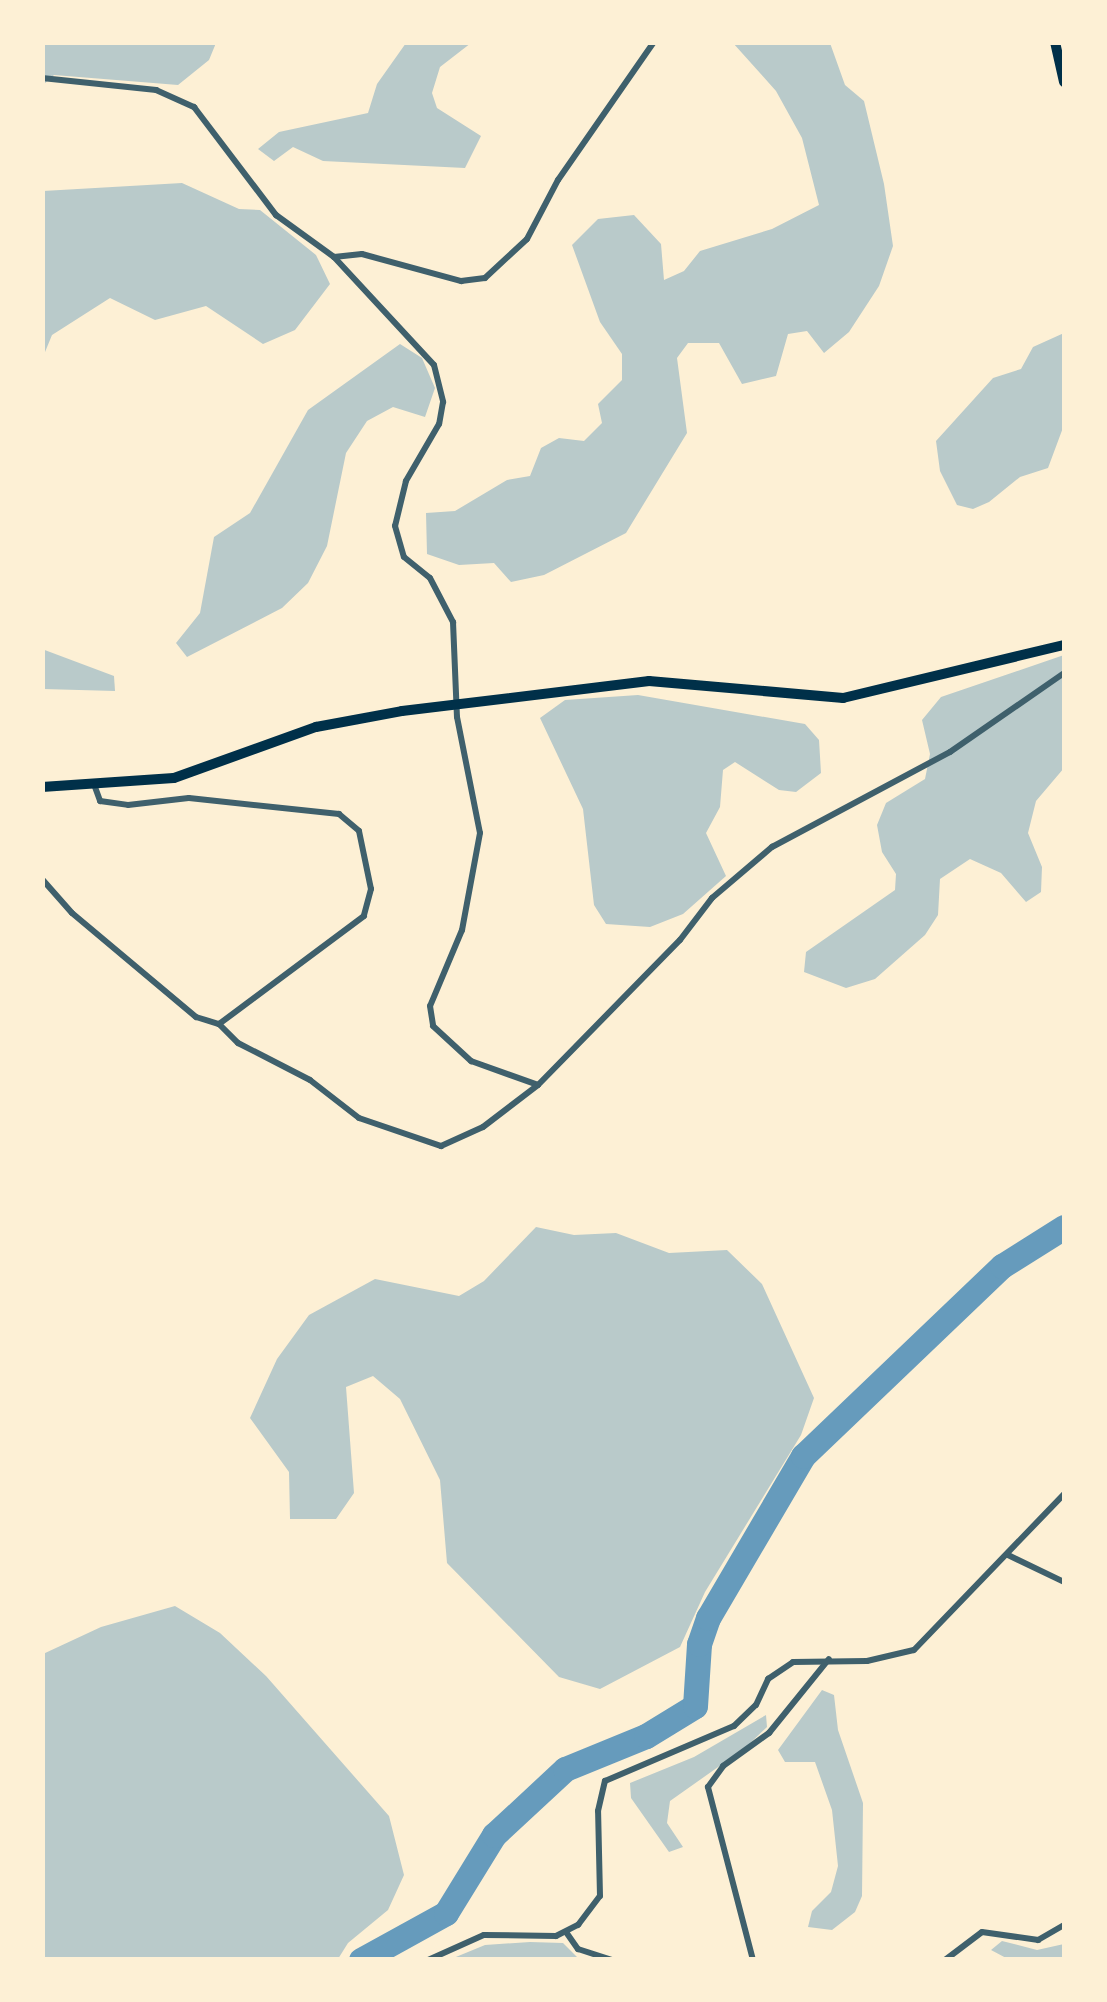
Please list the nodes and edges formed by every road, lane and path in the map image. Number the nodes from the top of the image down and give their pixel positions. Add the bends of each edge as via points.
1 (654, 42) edge
2 (1056, 42) edge
3 (42, 78) edge
4 (1064, 82) edge
5 (334, 256) junction
6 (1064, 645) edge
7 (1064, 674) edge
8 (455, 704) junction
9 (42, 787) edge
10 (94, 787) junction
11 (42, 879) edge
12 (219, 1024) junction
13 (538, 1085) junction
14 (1064, 1494) edge
15 (1008, 1555) junction
16 (1064, 1582) edge
17 (829, 1659) junction
18 (1064, 1925) edge
19 (566, 1932) junction
20 (428, 1960) edge
21 (612, 1960) edge
22 (754, 1960) edge
23 (944, 1960) edge

1 - 5 street via 558,180 527,239 485,278 461,281 362,254
2 - 4 main road
3 - 5 street via 179,96 276,215
5 - 8 street via 422,347 440,379 439,424 406,481 394,526 404,556 448,605
6 - 8 main road via 843,698 649,681
7 - 13 street via 950,752 772,847 736,874
8 - 10 main road via 316,727 174,778
8 - 13 street via 480,833 462,930 430,1006 433,1026 471,1061
9 - 10 main road
10 - 12 street via 100,801 128,805 189,798 339,814 359,831 371,888 364,916
11 - 12 street via 72,913 196,1017
12 - 13 street via 238,1043 310,1080 359,1118 441,1146 483,1128
14 - 15 street
15 - 16 street
15 - 17 street via 914,1650 867,1662
17 - 19 street via 777,1670 734,1726 605,1781 598,1812 600,1896
17 - 22 street via 769,1734 713,1774 708,1787
18 - 23 street via 1038,1940 982,1932
19 - 20 street via 494,1934
19 - 21 street via 578,1950

